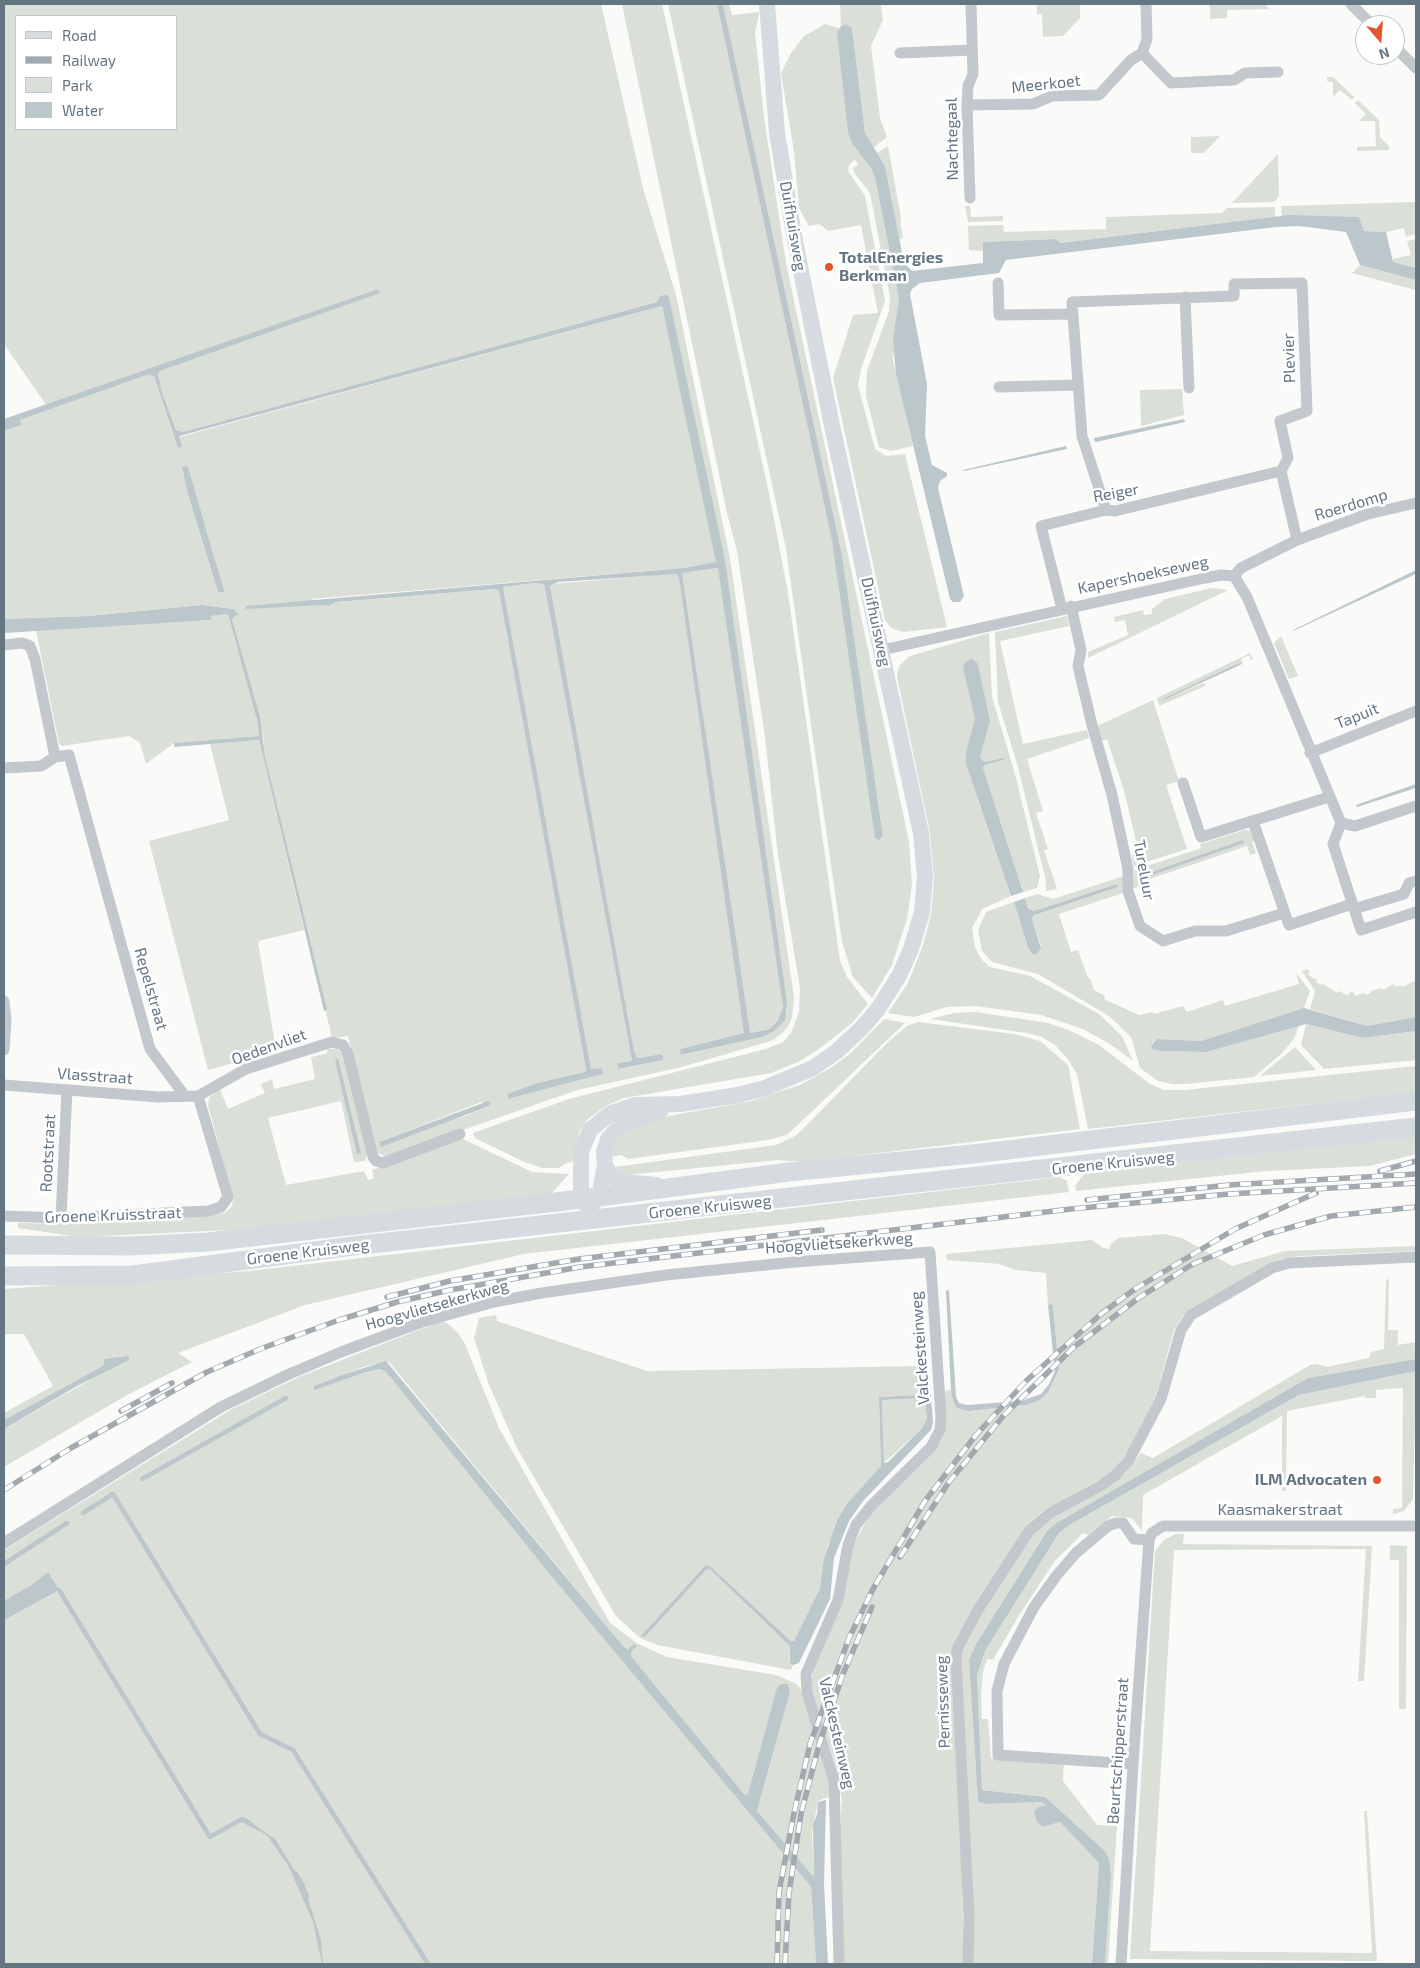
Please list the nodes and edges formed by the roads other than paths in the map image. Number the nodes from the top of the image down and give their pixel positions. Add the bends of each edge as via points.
1 (767, 4) edge
2 (971, 4) edge
3 (1146, 4) edge
4 (1351, 4) edge
5 (1362, 15) edge
6 (972, 50) junction
7 (900, 53) dead end
8 (1142, 53) junction
9 (1405, 57) edge
10 (1416, 68) edge
11 (1278, 72) dead end
12 (967, 105) junction
13 (970, 198) dead end
14 (998, 283) dead end
15 (1185, 297) junction
16 (1073, 314) junction
17 (1078, 385) junction
18 (999, 387) dead end
19 (1189, 388) dead end
20 (1281, 471) junction
21 (1416, 502) edge
22 (1106, 510) junction
23 (1297, 540) junction
24 (1234, 576) junction
25 (1067, 607) junction
26 (4, 645) edge
27 (882, 650) junction
28 (1416, 711) edge
29 (1310, 753) junction
30 (55, 757) junction
31 (4, 768) edge
32 (1183, 783) dead end
33 (1329, 797) junction
34 (1416, 806) edge
35 (1253, 821) junction
36 (1341, 823) junction
37 (1416, 881) edge
38 (1353, 907) junction
39 (1416, 912) edge
40 (1284, 913) junction
41 (4, 1001) edge
42 (4, 1050) edge
43 (4, 1085) edge
44 (67, 1090) junction
45 (185, 1096) junction
46 (198, 1096) junction
47 (1416, 1101) edge
48 (680, 1104) junction
49 (1416, 1127) edge
50 (460, 1134) dead end
51 (605, 1165) junction
52 (675, 1186) junction
53 (592, 1206) junction
54 (4, 1216) edge
55 (61, 1218) junction
56 (4, 1245) edge
57 (43, 1247) joint
58 (930, 1252) joint
59 (1416, 1257) edge
60 (4, 1276) edge
61 (1416, 1526) edge
62 (1149, 1540) junction
63 (4, 1543) edge
64 (1132, 1764) junction
65 (839, 1964) edge
66 (968, 1964) edge
67 (1121, 1964) edge

1 - 27 main road, Duifhuisweg via 777,133 791,218 831,421
2 - 6 street, Nachtegaal
3 - 8 street via 1146,39
4 - 5 street
6 - 7 street
6 - 12 street, Nachtegaal via 973,74 968,86
8 - 11 street via 1170,83 1234,80 1245,73
8 - 12 street, Meerkoet via 1131,60 1099,95 1052,96 1033,104
9 - 10 street
12 - 13 street, Nachtegaal
14 - 16 street via 999,315
15 - 16 street, Plevier via 1072,302
15 - 19 street
15 - 20 street, Plevier via 1234,296 1234,284 1302,282 1307,411 1280,421 1288,458
16 - 17 street
17 - 18 street
17 - 22 street via 1082,436
20 - 22 street, Reiger via 1115,511
20 - 23 street, Plevier
21 - 23 street, Roerdomp via 1368,514
22 - 25 street, Reiger via 1041,526
23 - 24 street, Roerdomp via 1241,568
24 - 25 street, Kapershoekseweg via 1221,575
24 - 29 street via 1247,597
25 - 27 street, Kapershoekseweg
25 - 40 street, Tureluur via 1081,650 1078,666 1112,795 1128,869 1128,891 1140,926 1163,941 1195,930 1226,931
26 - 30 street via 22,643 30,646
27 - 48 main road, Duifhuisweg via 924,855 922,912 912,949 899,976 862,1028 813,1068 765,1088
28 - 29 street, Tapuit
29 - 33 street
30 - 31 street via 41,766
30 - 45 street, Repelstraat via 69,755 150,1048
32 - 35 street via 1201,838
33 - 35 street
33 - 36 street
34 - 36 street via 1355,826
35 - 40 street
36 - 38 street via 1333,844
37 - 38 street via 1410,883 1404,894
38 - 39 street via 1361,930
38 - 40 street via 1288,925
41 - 42 street
43 - 44 street, Vlasstraat
44 - 45 street, Vlasstraat
44 - 55 street, Rootstraat
45 - 46 street
46 - 50 street, Oedenvliet via 246,1069 332,1042 343,1044 348,1054 376,1161 383,1163
46 - 55 street, Groene Kruisstraat via 228,1197 221,1207 208,1211
47 - 52 main road, Groene Kruisweg
48 - 51 main road, Duifhuisweg via 620,1126 608,1139
48 - 53 main road, Duifhuisweg via 635,1105 611,1113 590,1130 581,1152
49 - 53 main road, Groene Kruisweg
51 - 52 main road via 612,1177 624,1182
51 - 53 main road, Duifhuisweg
52 - 53 main road, Groene Kruisweg
53 - 57 main road, Groene Kruisweg via 208,1242
53 - 60 main road, Groene Kruisweg via 572,1223 133,1274
54 - 55 street, Groene Kruisstraat
56 - 57 main road, Groene Kruisstraat
58 - 63 street, Hoogvlietsekerkweg via 647,1278 494,1302 422,1322 296,1371 221,1407
58 - 65 street, Valckesteinweg via 940,1430 931,1447 870,1506 856,1525 848,1545 838,1600 806,1674 807,1693 834,1781
59 - 66 street, Pernisseweg via 1289,1263 1272,1268 1191,1315 1181,1330 1161,1399 1129,1460 1116,1475 1050,1513 1029,1531 979,1608 956,1657 969,1917
61 - 62 street, Kaasmakerstraat via 1163,1526 1152,1533
62 - 64 street, Beurtschipperstraat
62 - 64 street via 1134,1539 1123,1523 1116,1523 1108,1526 1076,1554 1034,1606 1004,1664 997,1690 998,1755
64 - 67 street, Beurtschipperstraat

